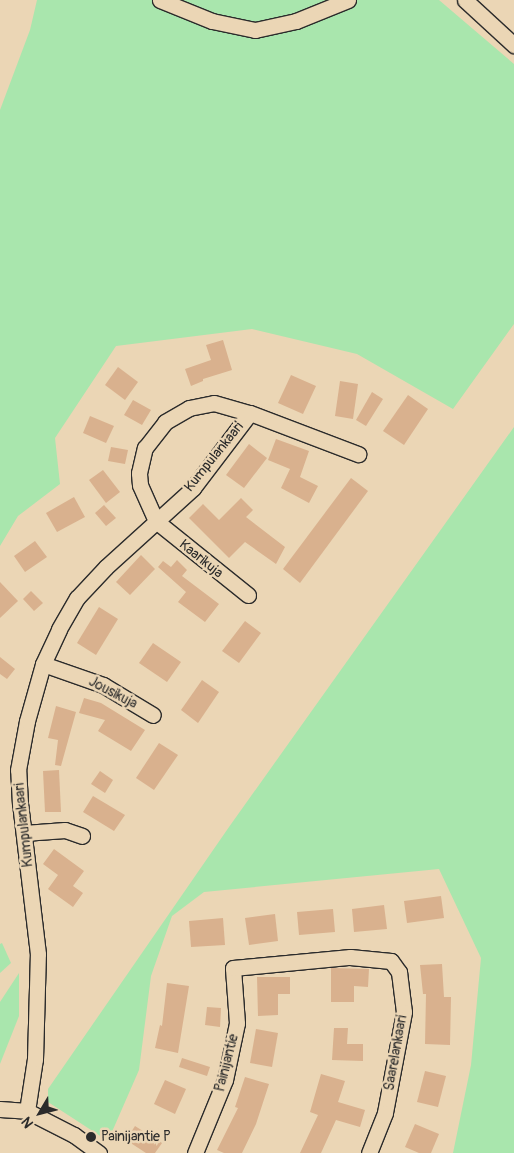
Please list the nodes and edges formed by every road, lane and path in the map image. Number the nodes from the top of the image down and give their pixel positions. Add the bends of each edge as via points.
1 (160, 0) edge
2 (348, 0) edge
3 (465, 0) edge
4 (514, 44) edge
5 (250, 413) junction
6 (358, 454) dead end
7 (156, 521) junction
8 (248, 595) dead end
9 (43, 664) junction
10 (154, 715) dead end
11 (24, 833) junction
12 (82, 836) dead end
13 (233, 968) joint
14 (0, 1109) edge
15 (26, 1111) junction
16 (99, 1153) edge
17 (195, 1153) edge
18 (369, 1153) edge

1 - 2 street via 212,21 255,30 296,21
3 - 4 street
5 - 6 street, Kumpulankaari
5 - 7 street, Kumpulankaari via 193,488
5 - 7 street, Kumpulankaari via 214,403 189,408 165,422 145,448 138,473
7 - 8 street, Kaarikuja
7 - 9 street, Kumpulankaari via 77,598
9 - 10 street, Jousikuja via 103,685
9 - 11 street, Kumpulankaari via 26,720 18,770
11 - 12 street via 65,830
11 - 15 street, Kumpulankaari via 38,954 35,1059
13 - 17 street, Painijantie via 237,1023 225,1080
13 - 18 street, Saarelankaari via 350,957 391,962 399,972 404,1012 386,1113
14 - 15 street
15 - 16 street via 74,1135

